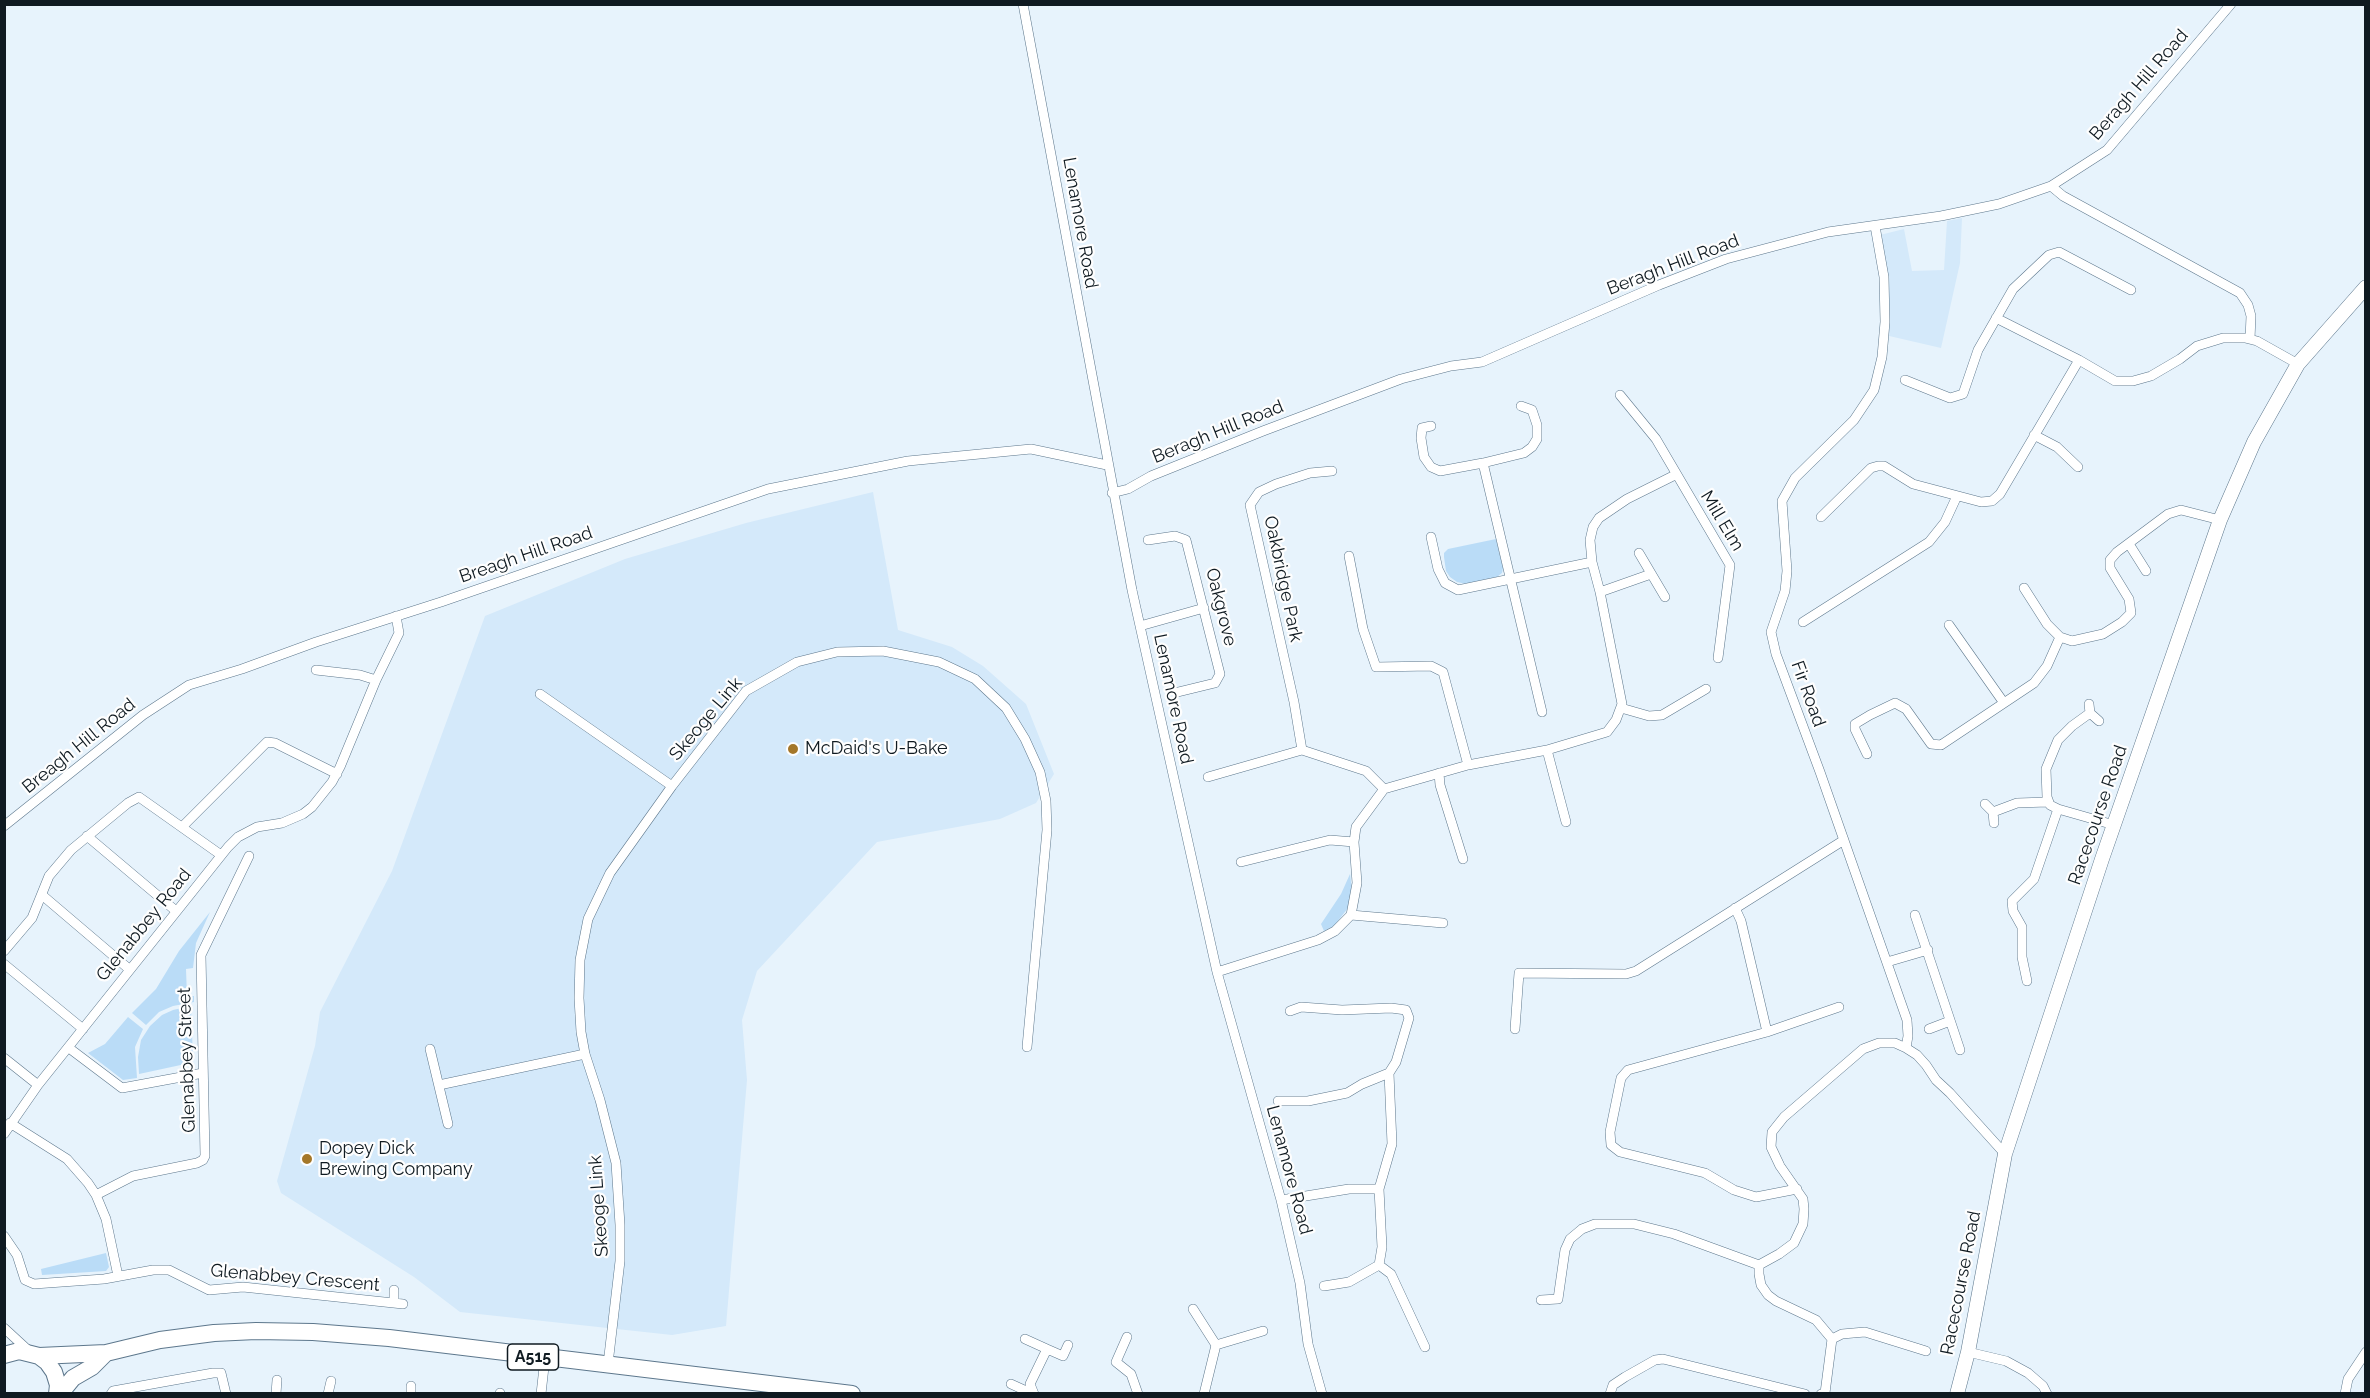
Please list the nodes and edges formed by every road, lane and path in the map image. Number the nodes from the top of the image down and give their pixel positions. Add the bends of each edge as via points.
1 (1023, 4) edge
2 (2231, 4) edge
3 (2051, 186) junction
4 (1875, 226) junction
5 (2366, 287) edge
6 (2132, 290) dead end
7 (1996, 318) junction
8 (2250, 339) junction
9 (2079, 360) junction
10 (2298, 364) junction
11 (1905, 380) dead end
12 (1620, 394) dead end
13 (1521, 406) dead end
14 (1431, 426) dead end
15 (2034, 435) junction
16 (1483, 463) junction
17 (1107, 465) junction
18 (2078, 467) dead end
19 (1332, 471) dead end
20 (1675, 475) junction
21 (1112, 494) junction
22 (1957, 496) junction
23 (1821, 517) dead end
24 (2220, 520) junction
25 (1431, 537) dead end
26 (1148, 540) dead end
27 (2129, 544) junction
28 (1639, 553) dead end
29 (1349, 556) dead end
30 (1592, 562) junction
31 (2146, 571) dead end
32 (1651, 574) junction
33 (1511, 579) junction
34 (2024, 588) dead end
35 (1600, 592) junction
36 (1665, 597) dead end
37 (1204, 608) junction
38 (396, 616) junction
39 (1803, 622) dead end
40 (1949, 625) dead end
41 (1140, 626) junction
42 (2060, 637) junction
43 (1718, 658) dead end
44 (316, 670) dead end
45 (376, 680) junction
46 (1706, 689) dead end
47 (1178, 692) dead end
48 (540, 694) dead end
49 (2004, 703) junction
50 (1622, 708) junction
51 (1542, 712) dead end
52 (2099, 721) dead end
53 (1302, 750) junction
54 (1547, 750) junction
55 (1867, 754) dead end
56 (1468, 765) junction
57 (1438, 773) junction
58 (337, 774) junction
59 (1208, 777) dead end
60 (672, 786) junction
61 (1384, 789) junction
62 (2048, 802) junction
63 (1985, 804) dead end
64 (2058, 809) junction
65 (1993, 813) junction
66 (1566, 822) dead end
67 (1994, 823) dead end
68 (2114, 825) junction
69 (4, 826) edge
70 (182, 826) junction
71 (87, 836) junction
72 (1844, 840) junction
73 (1354, 842) junction
74 (221, 855) junction
75 (249, 856) dead end
76 (1463, 859) dead end
77 (1241, 862) dead end
78 (42, 895) junction
79 (1735, 908) junction
80 (176, 911) junction
81 (1351, 915) junction
82 (1915, 915) dead end
83 (1443, 923) dead end
84 (1928, 950) junction
85 (4, 951) edge
86 (1887, 962) junction
87 (4, 964) edge
88 (129, 969) junction
89 (1217, 972) junction
90 (2027, 981) dead end
91 (1839, 1007) dead end
92 (1290, 1011) dead end
93 (1950, 1021) junction
94 (83, 1029) junction
95 (1515, 1029) dead end
96 (1929, 1029) dead end
97 (1767, 1032) junction
98 (1027, 1047) dead end
99 (69, 1048) junction
100 (1906, 1048) junction
101 (430, 1049) dead end
102 (1960, 1050) dead end
103 (585, 1054) junction
104 (4, 1058) edge
105 (203, 1073) junction
106 (1389, 1073) junction
107 (38, 1085) junction
108 (439, 1085) junction
109 (1278, 1101) dead end
110 (10, 1123) junction
111 (448, 1124) dead end
112 (4, 1134) edge
113 (2005, 1154) junction
114 (1379, 1189) junction
115 (1797, 1189) junction
116 (96, 1195) junction
117 (1281, 1200) junction
118 (4, 1236) edge
119 (1379, 1265) junction
120 (1760, 1265) junction
121 (118, 1276) junction
122 (1324, 1286) dead end
123 (394, 1290) dead end
124 (1541, 1300) dead end
125 (1193, 1309) dead end
126 (4, 1328) edge
127 (1263, 1331) dead end
128 (1127, 1337) dead end
129 (1025, 1339) dead end
130 (1832, 1339) junction
131 (1216, 1345) junction
132 (1068, 1346) dead end
133 (1425, 1347) dead end
134 (1047, 1349) junction
135 (1926, 1351) dead end
136 (1968, 1352) junction
137 (2366, 1352) edge
138 (106, 1353) junction
139 (34, 1354) junction
140 (4, 1355) edge
141 (545, 1358) junction
142 (608, 1364) junction
143 (277, 1380) dead end
144 (332, 1381) dead end
145 (1011, 1384) dead end
146 (59, 1394) edge
147 (111, 1394) edge
148 (226, 1394) edge
149 (276, 1394) edge
150 (328, 1394) edge
151 (541, 1394) edge
152 (852, 1394) edge
153 (1034, 1394) edge
154 (1138, 1394) edge
155 (1204, 1394) edge
156 (1322, 1394) edge
157 (1610, 1394) edge
158 (1805, 1394) edge
159 (1821, 1394) edge
160 (1957, 1394) edge
161 (2046, 1394) edge
162 (2345, 1394) edge

1 - 17 street, Lenamore Road
2 - 3 street, Beragh Hill Road via 2107,150
3 - 4 street, Beragh Hill Road via 1999,204
3 - 8 street via 2240,293 2252,316
4 - 21 street, Beragh Hill Road via 1828,232 1726,259 1482,362 1401,379 1242,439
4 - 72 street, Fir Road via 1884,277 1885,322 1874,390 1854,420 1795,478 1782,501 1787,571 1785,591 1771,632
5 - 10 street, Racecourse Road
6 - 7 street via 2059,252 2049,255 2013,288
7 - 9 street
7 - 11 street via 1978,350 1963,394 1950,398
8 - 9 street via 2223,338 2197,346 2151,376 2133,381 2115,381
8 - 10 street
9 - 15 street
10 - 24 street, Racecourse Road via 2254,442
12 - 20 street, Mill Elm via 1649,429
13 - 16 street via 1532,410 1537,440 1524,453
14 - 16 street via 1422,428 1421,438 1424,457 1431,467 1440,471
15 - 18 street via 2057,447
15 - 22 street via 1992,501
16 - 33 street
17 - 21 street, Lenamore Road
17 - 38 street, Breagh Hill Road via 1031,449 908,461 768,489
19 - 53 street, Oakbridge Park via 1310,473 1276,484 1259,492 1250,505
20 - 30 street via 1599,518 1590,540
20 - 43 street, Mill Elm via 1730,565
21 - 41 street, Lenamore Road
22 - 23 street via 1913,484 1878,466 1871,468
22 - 39 street via 1945,522 1929,542
24 - 27 street via 2181,510 2168,514
24 - 68 street, Racecourse Road
25 - 33 street via 1445,583 1458,590
26 - 37 street, Oakgrove via 1175,536 1186,540
27 - 31 street
27 - 42 street via 2110,560 2110,568 2129,599 2131,613 2103,634 2072,641
28 - 32 street
29 - 56 street via 1363,628 1376,667 1431,666 1443,672
30 - 33 street
30 - 35 street
32 - 35 street
32 - 36 street
33 - 51 street
34 - 42 street
35 - 50 street
37 - 41 street
37 - 47 street, Oakgrove via 1220,674 1215,683
38 - 45 street, Glenabbey Road via 399,633
38 - 69 street, Breagh Hill Road via 189,685 143,715
40 - 49 street
41 - 89 street, Lenamore Road
42 - 49 street via 2040,677
44 - 45 street
45 - 58 street, Glenabbey Road
46 - 50 street via 1662,715 1649,716
48 - 60 street
49 - 55 street via 1935,746 1906,710 1895,703 1887,705 1855,724
50 - 54 street via 1608,732
52 - 62 street via 2090,709 2058,740 2046,769
53 - 59 street
53 - 61 street via 1366,771
54 - 56 street
54 - 66 street
56 - 57 street
57 - 61 street
57 - 76 street
58 - 70 street via 267,742
58 - 74 street, Glenabbey Road via 303,814 247,831
60 - 98 street, Skeoge Link via 746,691 797,662 837,652 883,651 939,662 975,679 1006,708 1020,731 1040,772 1046,801 1047,830
60 - 103 street, Skeoge Link via 610,873 588,919 580,960 579,998
61 - 73 street via 1356,828
62 - 64 street
62 - 65 street via 2017,803
63 - 65 street
64 - 68 street
64 - 90 street via 2034,879 2012,901 2022,927
65 - 67 street
68 - 113 street, Racecourse Road
70 - 71 street via 139,797
70 - 74 street
71 - 78 street via 49,876
71 - 80 street
72 - 79 street
72 - 86 street, Fir Road
73 - 77 street via 1330,840
73 - 81 street via 1357,883
74 - 80 street, Glenabbey Road
75 - 105 street, Glenabbey Street via 201,955
78 - 85 street via 32,918
78 - 88 street
79 - 95 street via 1626,974 1518,973
79 - 97 street
80 - 88 street, Glenabbey Road
81 - 83 street
81 - 89 street via 1335,931 1318,940
82 - 84 street
84 - 86 street
84 - 93 street
86 - 100 street, Fir Road via 1907,1020
87 - 94 street
88 - 94 street, Glenabbey Road
89 - 117 street, Lenamore Road
91 - 97 street
92 - 106 street via 1301,1007 1406,1010 1409,1018
93 - 96 street
93 - 102 street
94 - 99 street, Glenabbey Road
97 - 115 street via 1628,1070 1621,1078 1611,1145 1620,1152 1705,1173 1734,1190 1756,1197
99 - 105 street via 122,1088
99 - 107 street, Glenabbey Road
100 - 113 street via 1926,1065
100 - 115 street via 1879,1043 1863,1048 1772,1132 1771,1147
101 - 108 street
103 - 108 street
103 - 142 street, Skeoge Link via 616,1163 620,1261
104 - 107 street
105 - 116 street, Glenabbey Street via 203,1160 133,1176
106 - 109 street via 1347,1094 1308,1101
106 - 114 street via 1392,1144
107 - 110 street, Glenabbey Road
108 - 111 street
110 - 112 street, Glenabbey Road
110 - 116 street via 67,1159
113 - 136 street, Racecourse Road
114 - 117 street via 1349,1189
114 - 119 street
115 - 120 street via 1803,1199 1803,1224 1794,1243
116 - 121 street via 111,1236
117 - 156 street, Lenamore Road via 1300,1283 1308,1344
118 - 121 street, Glenabbey Crescent via 17,1255 25,1280 34,1284
119 - 122 street via 1349,1282
119 - 133 street via 1391,1274
120 - 124 street via 1634,1224 1594,1224 1570,1239 1558,1299
120 - 130 street via 1761,1286 1768,1294 1816,1320
121 - 123 street, Glenabbey Crescent via 169,1270 208,1290 243,1287 398,1303
125 - 131 street
126 - 139 street
127 - 131 street
128 - 154 street via 1116,1362 1131,1374
129 - 134 street
130 - 135 street via 1864,1332
130 - 159 street via 1826,1393
131 - 155 street
132 - 134 street via 1063,1356
134 - 153 street via 1030,1384
136 - 160 street, Racecourse Road
136 - 161 street via 2006,1361 2028,1373
137 - 162 street via 2348,1379
138 - 139 highway, A515
138 - 141 highway, A515 via 160,1340 256,1331 389,1338
138 - 146 highway, A515
139 - 140 highway, A515 via 19,1351
139 - 146 highway, A515 via 54,1372
141 - 142 highway, A515
141 - 151 street
142 - 152 highway, A515
143 - 149 street
144 - 150 street
145 - 153 street
147 - 148 street via 213,1373 220,1373
157 - 158 street via 1625,1377 1662,1359

